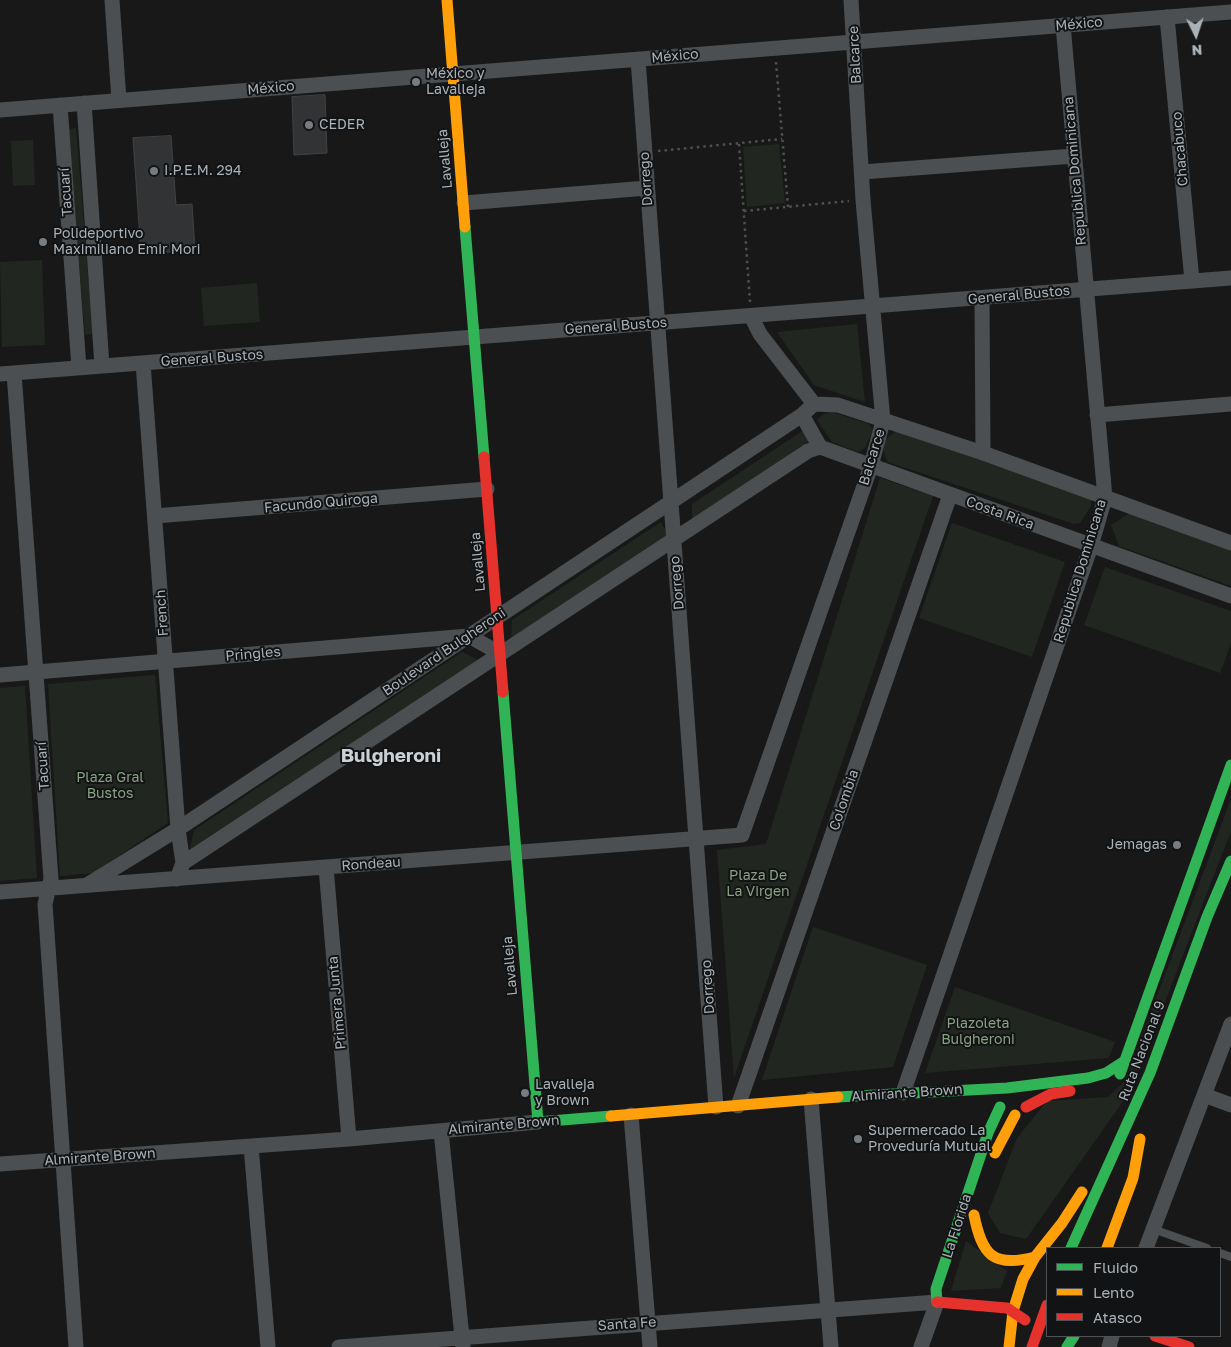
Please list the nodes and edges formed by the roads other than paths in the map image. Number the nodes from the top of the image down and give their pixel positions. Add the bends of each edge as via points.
1 (112, 0) edge
2 (447, 0) edge
3 (851, 0) edge
4 (1231, 12) edge
5 (1167, 17) junction
6 (1063, 25) junction
7 (854, 42) junction
8 (638, 59) junction
9 (453, 74) junction
10 (119, 100) junction
11 (84, 104) junction
12 (60, 105) junction
13 (0, 110) edge
14 (1074, 156) junction
15 (862, 172) junction
16 (647, 188) junction
17 (464, 203) junction
18 (1231, 278) edge
19 (1192, 281) junction
20 (1086, 290) junction
21 (982, 298) junction
22 (874, 308) junction
23 (751, 316) junction
24 (656, 323) junction
25 (474, 337) junction
26 (143, 363) junction
27 (102, 366) junction
28 (78, 368) junction
29 (7, 373) edge
30 (814, 404) junction
31 (1231, 404) edge
32 (802, 415) junction
33 (1097, 415) junction
34 (883, 421) junction
35 (820, 447) junction
36 (983, 453) junction
37 (871, 466) junction
38 (487, 489) junction
39 (950, 495) junction
40 (1105, 498) junction
41 (671, 502) junction
42 (154, 516) junction
43 (673, 541) junction
44 (1231, 543) edge
45 (1091, 546) junction
46 (1231, 596) edge
47 (497, 617) junction
48 (469, 636) junction
49 (501, 654) junction
50 (165, 661) junction
51 (37, 672) junction
52 (0, 675) edge
53 (1231, 765) edge
54 (178, 829) junction
55 (742, 835) joint
56 (698, 838) junction
57 (516, 852) junction
58 (1231, 861) edge
59 (183, 863) junction
60 (326, 867) junction
61 (177, 879) junction
62 (84, 886) junction
63 (50, 888) junction
64 (0, 892) edge
65 (1231, 1024) edge
66 (1123, 1062) junction
67 (1011, 1087) junction
68 (970, 1089) junction
69 (903, 1093) junction
70 (1204, 1095) junction
71 (811, 1099) junction
72 (1231, 1105) edge
73 (738, 1106) junction
74 (1000, 1106) junction
75 (716, 1107) junction
76 (1026, 1107) junction
77 (630, 1114) junction
78 (1015, 1115) junction
79 (538, 1122) junction
80 (441, 1131) junction
81 (1126, 1132) junction
82 (349, 1139) junction
83 (251, 1146) junction
84 (62, 1159) junction
85 (0, 1164) edge
86 (991, 1164) dead end
87 (1113, 1198) dead end
88 (1153, 1229) junction
89 (1071, 1247) edge
90 (1107, 1247) edge
91 (1146, 1247) edge
92 (1204, 1247) edge
93 (1036, 1257) junction
94 (937, 1302) junction
95 (827, 1311) junction
96 (1013, 1311) junction
97 (1046, 1311) edge
98 (647, 1322) junction
99 (1043, 1328) edge
100 (1160, 1337) edge
101 (463, 1342) edge
102 (1192, 1345) edge
103 (76, 1347) edge
104 (268, 1347) edge
105 (339, 1347) edge
106 (650, 1347) edge
107 (831, 1347) edge
108 (921, 1347) edge
109 (1009, 1347) edge
110 (1032, 1347) edge

1 - 10 street
2 - 9 main road, Lavalleja
3 - 7 street, Balcarce
4 - 5 street, México
5 - 6 street, México
5 - 19 street, Chacabuco
6 - 7 street, México
6 - 14 street, Republica Dominicana
7 - 8 street, México
7 - 15 street, Balcarce
8 - 9 street, México
8 - 16 street, Dorrego
9 - 10 street, México
9 - 17 main road, Lavalleja
10 - 11 street, México
11 - 12 street, México
11 - 27 street, Tacuarí
12 - 13 street, México
12 - 28 street, Tacuarí
14 - 15 street
14 - 20 street, Republica Dominicana
15 - 22 street, Balcarce
16 - 17 street
16 - 24 street, Dorrego
17 - 25 main road, Lavalleja
18 - 19 street, General Bustos
19 - 20 street, General Bustos
20 - 21 street, General Bustos
20 - 33 street, Republica Dominicana
21 - 22 street, General Bustos
21 - 36 street
22 - 23 street, General Bustos
22 - 34 street, Balcarce
23 - 24 street, General Bustos
23 - 30 street via 760,334
24 - 25 street, General Bustos
24 - 41 street, Dorrego
25 - 26 street, General Bustos
25 - 38 main road, Lavalleja
26 - 27 street, General Bustos
26 - 42 street, French
27 - 28 street, General Bustos
28 - 29 street, General Bustos
29 - 51 street, Tacuarí
30 - 32 street
30 - 34 street via 838,405
31 - 33 street
32 - 35 street
32 - 41 street, Boulevard Bulgheroni
33 - 40 street, Republica Dominicana
34 - 36 street
34 - 37 street, Balcarce
35 - 37 street, Costa Rica
35 - 43 street via 808,451
36 - 40 street
37 - 39 street, Costa Rica
37 - 55 street, Balcarce
38 - 42 street, Facundo Quiroga
38 - 47 main road, Lavalleja
39 - 45 street, Costa Rica
39 - 73 street, Colombia
40 - 44 street
40 - 45 street, Republica Dominicana
41 - 43 street, Dorrego
41 - 47 street, Boulevard Bulgheroni
42 - 50 street, French
43 - 49 street
43 - 56 street, Dorrego
45 - 46 street, Costa Rica
45 - 69 street, Republica Dominicana
47 - 48 street, Boulevard Bulgheroni
47 - 49 main road, Lavalleja
48 - 49 street
48 - 50 street, Pringles
48 - 54 street, Boulevard Bulgheroni
49 - 57 main road, Lavalleja
49 - 59 street
50 - 51 street, Pringles
50 - 54 street, French
51 - 52 street, Pringles
51 - 63 street, Tacuarí via 52,879
53 - 66 main road
54 - 59 street, French
54 - 62 street, Boulevard Bulgheroni
55 - 56 street, Rondeau
56 - 57 street, Rondeau
56 - 75 street, Dorrego
57 - 60 street, Rondeau
57 - 79 main road, Lavalleja
58 - 81 main road, Ruta Nacional 9
59 - 61 street
60 - 61 street, Rondeau
60 - 82 street, Primera Junta
61 - 62 street, Rondeau
62 - 63 street, Rondeau
63 - 64 street, Rondeau
63 - 84 street, Tacuarí via 45,904
65 - 70 street
66 - 67 main road, Almirante Brown via 1106,1073 1088,1078
66 - 76 main road via 1116,1079 1103,1087 1051,1094
67 - 68 main road, Almirante Brown
67 - 74 main road via 1000,1094
67 - 76 main road via 1026,1094
68 - 69 main road, Almirante Brown
68 - 74 main road
69 - 71 main road, Almirante Brown
70 - 72 street
70 - 88 street
71 - 73 main road, Almirante Brown
71 - 95 street
73 - 75 main road, Almirante Brown
74 - 78 main road via 1005,1112
74 - 94 main road, La Florida via 936,1289
75 - 77 main road, Almirante Brown
76 - 78 main road
77 - 79 main road, Almirante Brown
77 - 98 street
78 - 86 main road
79 - 80 street, Almirante Brown
80 - 82 street, Almirante Brown
80 - 101 street
81 - 89 main road, Ruta Nacional 9
81 - 93 main road
82 - 83 street, Almirante Brown
83 - 84 street, Almirante Brown
83 - 104 street
84 - 85 street, Almirante Brown
84 - 103 street, Tacuarí
87 - 90 main road via 1142,1134 1132,1178
88 - 91 street
88 - 92 lane
93 - 94 main road via 1005,1262 987,1253 976,1234 975,1210 945,1292
93 - 96 main road via 1023,1279
94 - 95 street, Santa Fe
94 - 96 main road via 999,1306
94 - 108 street, La Florida
95 - 98 street, Santa Fe
95 - 107 street
96 - 99 main road via 1027,1322
96 - 109 main road
97 - 99 main road
98 - 101 street, Santa Fe
98 - 106 street
99 - 110 main road
100 - 102 main road
101 - 105 street, Santa Fe

